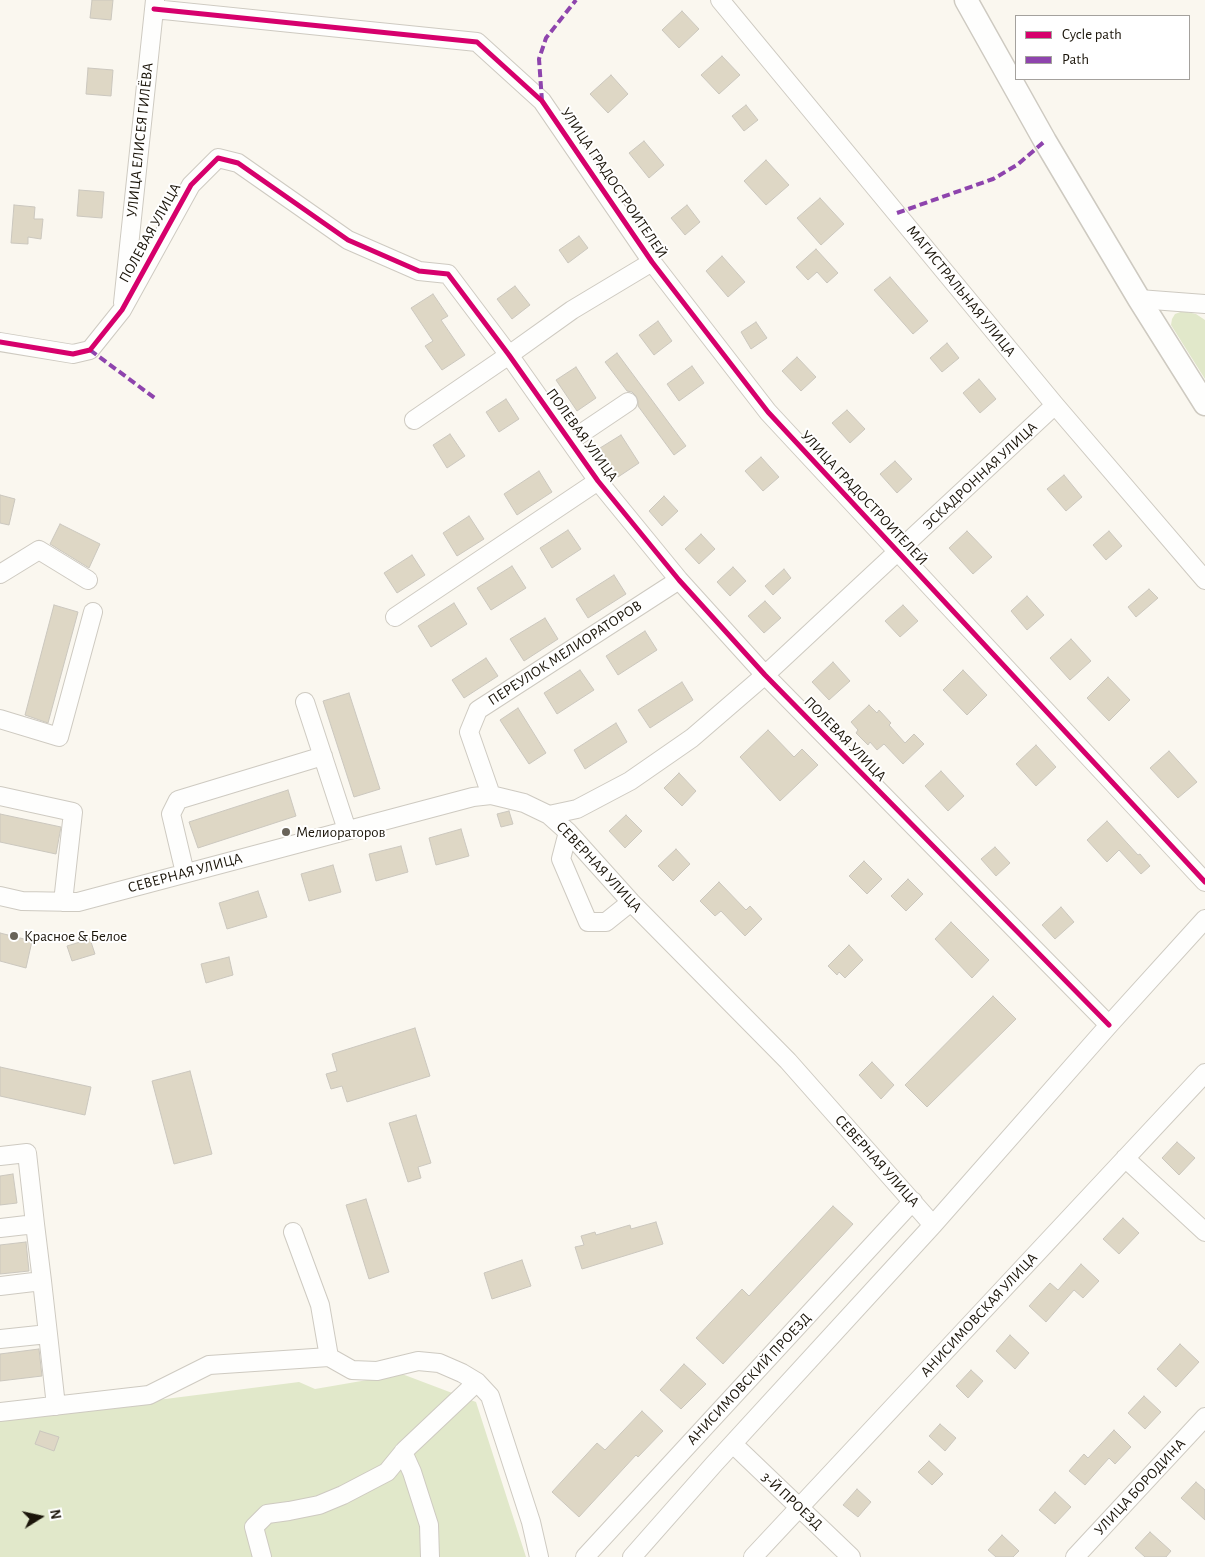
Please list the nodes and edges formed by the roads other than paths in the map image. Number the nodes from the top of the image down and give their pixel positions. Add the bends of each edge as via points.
1 (720, 0) edge
2 (966, 0) edge
3 (154, 4) edge
4 (652, 262) junction
5 (1139, 298) junction
6 (1205, 304) edge
7 (122, 310) junction
8 (0, 342) edge
9 (510, 354) junction
10 (628, 402) dead end
11 (1205, 404) edge
12 (1055, 405) junction
13 (414, 420) dead end
14 (570, 441) junction
15 (598, 481) junction
16 (897, 553) junction
17 (0, 574) edge
18 (88, 580) dead end
19 (679, 580) junction
20 (1205, 580) edge
21 (93, 612) dead end
22 (395, 616) dead end
23 (765, 675) junction
24 (305, 702) dead end
25 (0, 719) edge
26 (323, 756) junction
27 (491, 795) junction
28 (0, 796) edge
29 (549, 815) junction
30 (347, 830) junction
31 (568, 832) junction
32 (185, 873) junction
33 (1205, 882) edge
34 (0, 896) edge
35 (64, 902) junction
36 (631, 902) junction
37 (1205, 919) edge
38 (1108, 1025) junction
39 (1205, 1073) edge
40 (0, 1156) edge
41 (1125, 1158) junction
42 (912, 1201) junction
43 (35, 1224) junction
44 (933, 1225) junction
45 (0, 1228) edge
46 (293, 1232) dead end
47 (1205, 1232) edge
48 (42, 1281) junction
49 (0, 1286) edge
50 (48, 1334) junction
51 (0, 1339) edge
52 (329, 1357) junction
53 (477, 1382) junction
54 (56, 1406) junction
55 (0, 1412) edge
56 (1205, 1416) edge
57 (733, 1444) junction
58 (403, 1452) junction
59 (799, 1508) junction
60 (259, 1556) edge
61 (430, 1557) edge
62 (539, 1557) edge
63 (585, 1557) edge
64 (632, 1557) edge
65 (753, 1557) edge
66 (851, 1557) edge
67 (1075, 1557) edge

1 - 12 street, МАГИСТРАЛЬНАЯ УЛИЦА
2 - 5 main road
3 - 4 street, УЛИЦА ГРАДОСТРОИТЕЛЕЙ via 477,42 542,101
3 - 7 street, УЛИЦА ЕЛИСЕЯ ГИЛЁВА
4 - 9 street via 572,310
4 - 16 street, УЛИЦА ГРАДОСТРОИТЕЛЕЙ via 768,412
5 - 6 street
5 - 11 main road
7 - 8 street, ПОЛЕВАЯ УЛИЦА via 90,350 74,354
7 - 9 street, ПОЛЕВАЯ УЛИЦА via 191,185 218,158 238,163 348,240 418,271 448,274
9 - 13 street
9 - 14 street, ПОЛЕВАЯ УЛИЦА
10 - 14 street
12 - 16 street, ЭСКАДРОННАЯ УЛИЦА
12 - 20 street, МАГИСТРАЛЬНАЯ УЛИЦА
14 - 15 street, ПОЛЕВАЯ УЛИЦА
15 - 19 street, ПОЛЕВАЯ УЛИЦА
15 - 22 street
16 - 23 street, ЭСКАДРОННАЯ УЛИЦА
16 - 33 street, УЛИЦА ГРАДОСТРОИТЕЛЕЙ
17 - 18 street via 39,550
19 - 23 street, ПОЛЕВАЯ УЛИЦА
19 - 27 street, ПЕРЕУЛОК МЕЛИОРАТОРОВ via 478,710 468,732
21 - 25 street via 59,737
23 - 29 street, ЭСКАДРОННАЯ УЛИЦА via 692,738 630,781 576,809
23 - 38 street, ПОЛЕВАЯ УЛИЦА
24 - 26 street
26 - 30 street
26 - 32 street via 178,800 170,814
27 - 29 street, СЕВЕРНАЯ УЛИЦА via 524,803
27 - 30 street, СЕВЕРНАЯ УЛИЦА
28 - 35 street via 73,812
29 - 31 street, СЕВЕРНАЯ УЛИЦА
30 - 32 street, СЕВЕРНАЯ УЛИЦА
31 - 36 street, СЕВЕРНАЯ УЛИЦА
31 - 36 street via 561,859 588,922 606,922
32 - 35 street, СЕВЕРНАЯ УЛИЦА via 78,902
34 - 35 street, СЕВЕРНАЯ УЛИЦА via 22,901
36 - 42 street, СЕВЕРНАЯ УЛИЦА via 788,1061
37 - 38 street
38 - 44 street
39 - 41 street, АНИСИМОВСКАЯ УЛИЦА
40 - 43 street via 27,1153
41 - 47 street
41 - 59 street, АНИСИМОВСКАЯ УЛИЦА
42 - 44 street, СЕВЕРНАЯ УЛИЦА
42 - 63 street, АНИСИМОВСКИЙ ПРОЕЗД
43 - 45 street
43 - 48 street
44 - 57 street
46 - 52 street via 320,1305
48 - 49 street
48 - 50 street
50 - 51 street
50 - 54 street
52 - 53 street via 352,1370 376,1371 418,1361 439,1363
52 - 54 street via 209,1365 149,1395
53 - 58 street
53 - 62 street via 490,1396 531,1522
54 - 55 street
56 - 67 street, УЛИЦА БОРОДИНА
57 - 59 street, 3-Й ПРОЕЗД
57 - 64 street
58 - 60 street via 386,1472 343,1495 319,1505 267,1514 254,1528
58 - 61 street via 429,1525
59 - 65 street, АНИСИМОВСКАЯ УЛИЦА
59 - 66 street, 3-Й ПРОЕЗД

